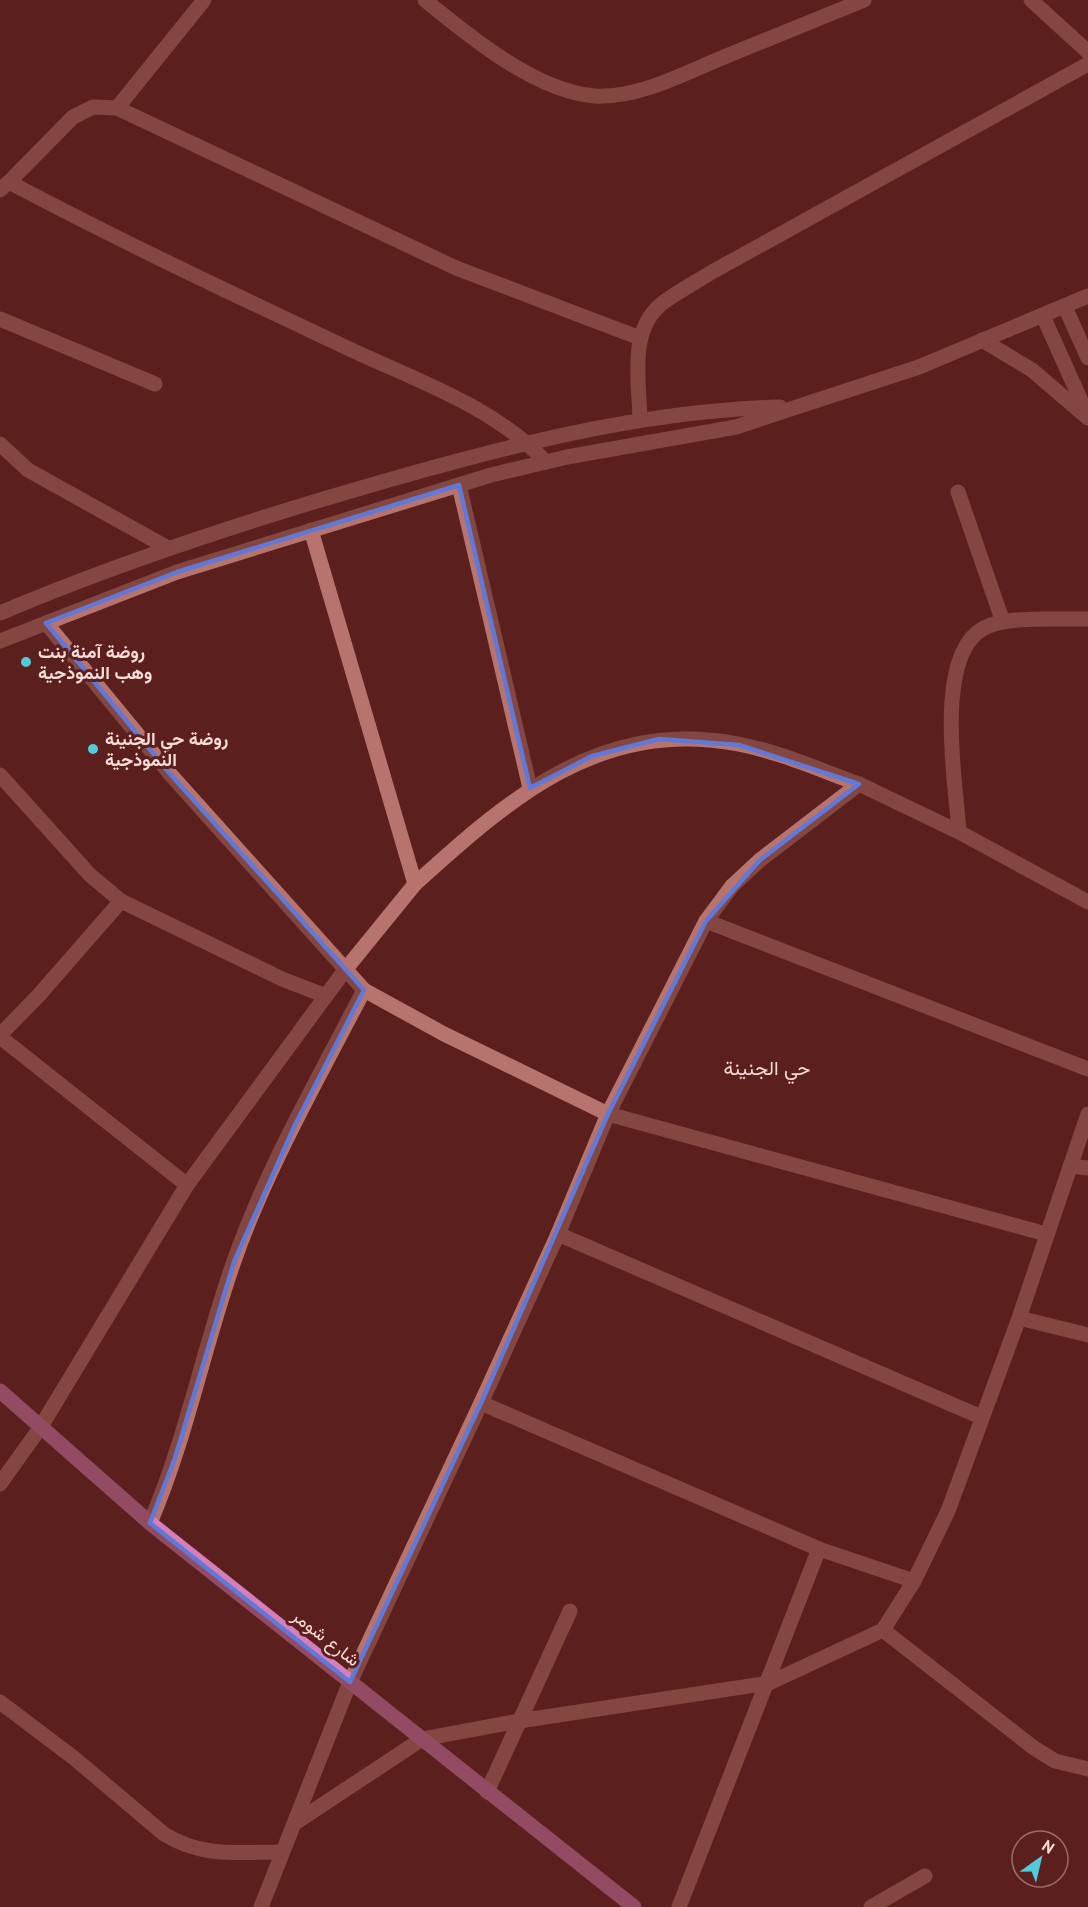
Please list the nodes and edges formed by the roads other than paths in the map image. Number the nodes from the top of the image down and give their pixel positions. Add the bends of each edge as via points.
1 (204, 0) edge
2 (425, 0) edge
3 (864, 0) edge
4 (1031, 0) edge
5 (1088, 62) edge
6 (117, 108) junction
7 (4, 186) edge
8 (1088, 296) edge
9 (1065, 307) junction
10 (1043, 316) junction
11 (0, 319) edge
12 (640, 338) junction
13 (982, 340) junction
14 (1088, 358) edge
15 (155, 384) dead end
16 (798, 407) junction
17 (1088, 417) edge
18 (640, 419) junction
19 (528, 443) junction
20 (0, 444) edge
21 (546, 462) junction
22 (459, 485) junction
23 (958, 492) dead end
24 (311, 530) junction
25 (168, 548) junction
26 (0, 613) edge
27 (1088, 619) edge
28 (1003, 622) junction
29 (46, 623) junction
30 (0, 641) edge
31 (0, 775) edge
32 (859, 784) junction
33 (530, 788) junction
34 (959, 832) junction
35 (415, 884) junction
36 (121, 901) junction
37 (1088, 902) edge
38 (706, 921) junction
39 (345, 970) junction
40 (364, 990) junction
41 (326, 996) junction
42 (0, 1036) edge
43 (1088, 1069) edge
44 (608, 1114) junction
45 (1088, 1114) edge
46 (1070, 1166) junction
47 (1088, 1168) edge
48 (187, 1185) junction
49 (558, 1233) junction
50 (1046, 1234) junction
51 (1019, 1318) junction
52 (1088, 1335) edge
53 (0, 1391) edge
54 (481, 1403) junction
55 (981, 1417) junction
56 (40, 1428) junction
57 (0, 1484) edge
58 (150, 1523) junction
59 (819, 1549) junction
60 (914, 1581) junction
61 (570, 1611) dead end
62 (882, 1630) junction
63 (350, 1682) junction
64 (769, 1683) junction
65 (0, 1702) edge
66 (519, 1721) junction
67 (422, 1739) junction
68 (1088, 1769) edge
69 (487, 1792) junction
70 (295, 1823) junction
71 (281, 1852) junction
72 (925, 1876) dead end
73 (261, 1907) edge
74 (634, 1907) edge
75 (680, 1907) edge
76 (871, 1907) edge

1 - 6 street
2 - 3 street via 526,72 576,92 613,96 651,87
4 - 5 street
5 - 12 street via 712,272 663,303 649,317
6 - 7 street via 93,107 73,117
6 - 12 street via 456,268
7 - 19 street via 428,385
8 - 9 street
9 - 10 street
9 - 14 street
10 - 13 street
10 - 17 street
11 - 15 street
12 - 18 street
13 - 16 street via 919,367
13 - 17 street via 1032,370
16 - 18 street via 735,408
16 - 21 street via 736,427
18 - 19 street
19 - 21 street
19 - 25 street via 328,498
20 - 25 street via 28,470
21 - 22 street
22 - 24 street
22 - 33 street
23 - 28 street
24 - 29 street via 177,572
24 - 35 street
25 - 26 street
27 - 28 street
28 - 34 street via 985,627 969,640 951,688
29 - 30 street
29 - 39 street via 171,775
31 - 36 street via 90,875
32 - 33 street via 739,745 701,739 659,739 592,756
32 - 34 street
32 - 38 street via 760,860 732,886
33 - 35 street via 469,835
34 - 37 street
35 - 39 street
36 - 41 street via 282,979
36 - 42 street
38 - 43 street
38 - 44 street
39 - 40 street
39 - 41 street
40 - 44 street
40 - 58 street via 295,1125 234,1262 176,1458
41 - 48 street
42 - 48 street
44 - 49 street
44 - 50 street
45 - 46 street
46 - 47 street
46 - 50 street
48 - 56 street
49 - 54 street
49 - 55 street
50 - 51 street
51 - 52 street
51 - 55 street
53 - 56 main road, شارع شومر
54 - 59 street
54 - 63 street
55 - 60 street via 948,1510
56 - 57 street
56 - 58 main road, شارع شومر
58 - 63 main road, شارع شومر
59 - 60 street
59 - 64 street
60 - 62 street
61 - 66 street
62 - 64 street
62 - 68 street via 1034,1748 1055,1761
63 - 67 main road, شارع شومر
63 - 70 street
64 - 66 street
64 - 75 street
65 - 71 street via 181,1844 206,1851
66 - 67 street
66 - 69 street
67 - 69 main road, شارع شومر
67 - 70 street
69 - 74 main road, شارع شومر
70 - 71 street
71 - 73 street
72 - 76 street

